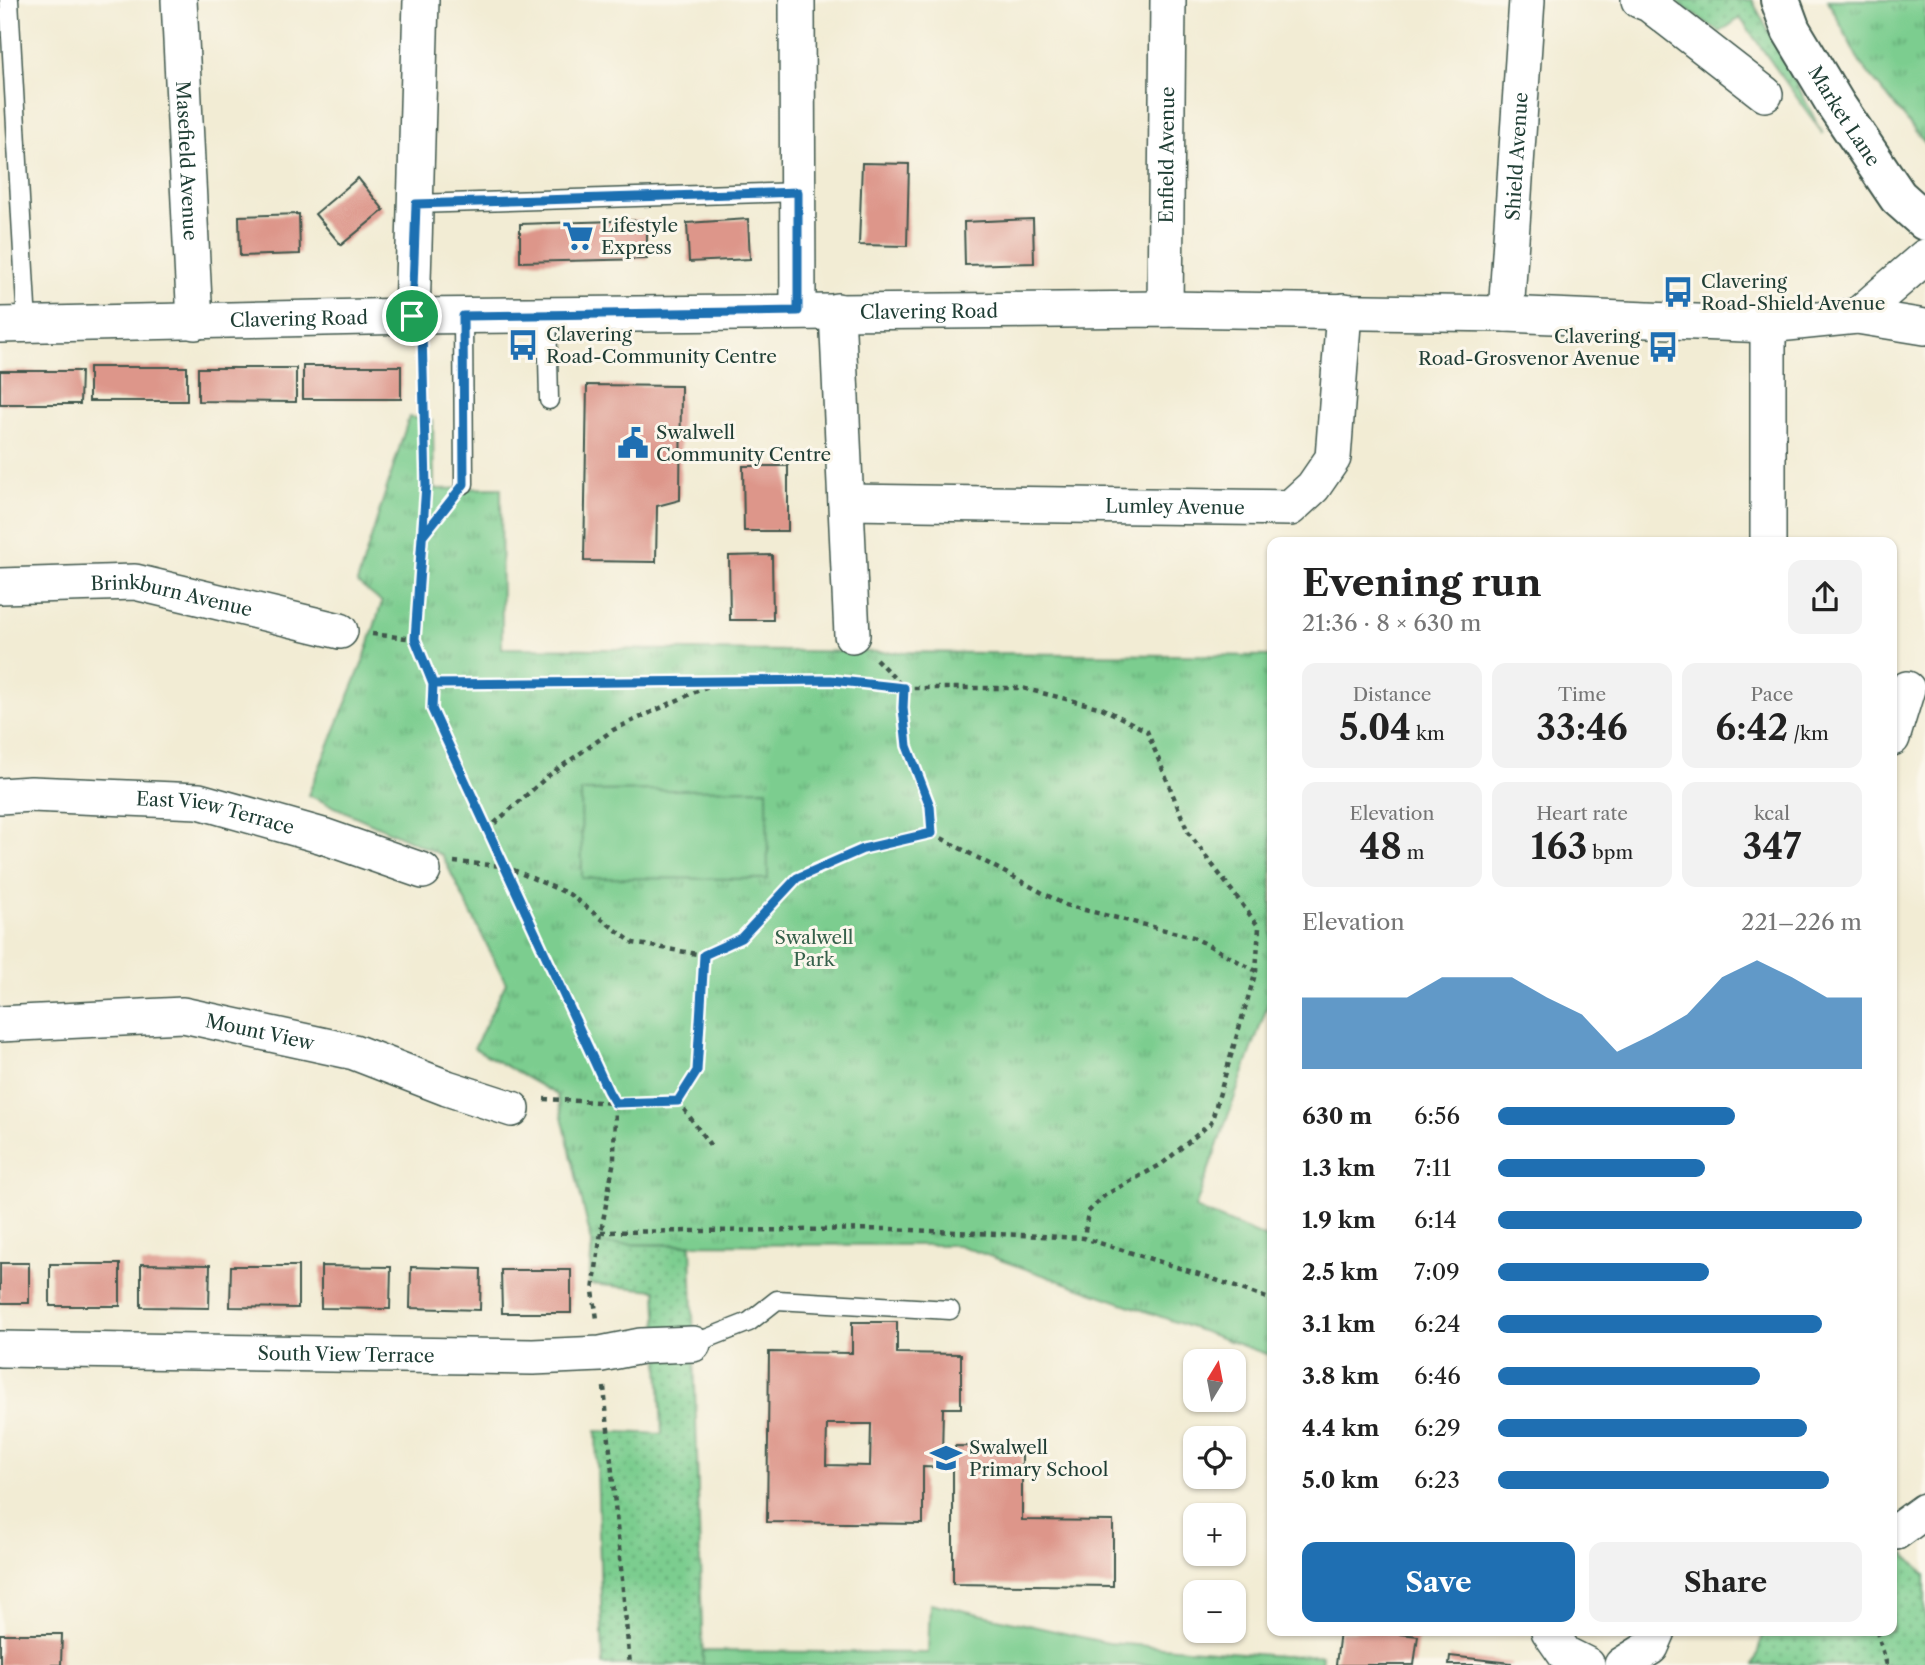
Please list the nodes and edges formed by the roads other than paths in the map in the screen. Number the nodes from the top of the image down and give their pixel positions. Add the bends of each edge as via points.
1 (9, 0) edge
2 (179, 0) edge
3 (421, 0) edge
4 (797, 0) edge
5 (1168, 0) edge
6 (1527, 0) edge
7 (1639, 0) edge
8 (1780, 0) edge
9 (1765, 94) dead end
10 (798, 192) junction
11 (416, 204) junction
12 (1925, 221) edge
13 (1925, 257) edge
14 (1165, 309) junction
15 (798, 311) junction
16 (837, 311) junction
17 (1344, 311) junction
18 (547, 314) junction
19 (1506, 314) junction
20 (412, 316) junction
21 (463, 316) junction
22 (1857, 316) junction
23 (195, 322) junction
24 (13, 325) edge
25 (1768, 325) junction
26 (1925, 327) edge
27 (548, 400) dead end
28 (464, 484) road end
29 (846, 502) junction
30 (1768, 537) edge
31 (0, 586) edge
32 (340, 631) dead end
33 (852, 635) dead end
34 (1908, 690) edge
35 (1897, 723) edge
36 (0, 796) edge
37 (423, 872) road end
38 (0, 1024) edge
39 (512, 1109) road end
40 (950, 1310) dead end
41 (693, 1343) joint
42 (0, 1349) edge
43 (1925, 1511) edge
44 (1897, 1531) edge
45 (1552, 1636) edge
46 (1656, 1636) edge
47 (1587, 1665) edge
48 (1622, 1665) edge

1 - 24 lane
2 - 23 street, Masefield Avenue
3 - 11 street
4 - 10 street
5 - 14 street, Enfield Avenue
6 - 19 street, Shield Avenue
7 - 9 street
8 - 12 street, Market Lane via 1791,30 1836,106 1898,197
10 - 11 lane
10 - 15 street
11 - 20 street
13 - 22 street
14 - 16 street, Clavering Road
14 - 17 street, Clavering Road
15 - 16 street, Clavering Road
15 - 18 street, Clavering Road
16 - 29 street
17 - 19 street, Clavering Road
17 - 29 street, Lumley Avenue via 1333,458 1314,487 1290,508
18 - 21 street, Clavering Road
18 - 27 lane
19 - 25 street, Clavering Road
20 - 21 street, Clavering Road
20 - 23 street, Clavering Road
21 - 28 lane
22 - 25 street, Clavering Road
22 - 26 street, Clavering Road
23 - 24 street, Clavering Road
25 - 30 street
29 - 33 street
31 - 32 street, Brinkburn Avenue via 135,582
34 - 35 street
36 - 37 street, East View Terrace via 199,801 323,836
38 - 39 street, Mount View via 183,1015 354,1052
40 - 41 lane via 777,1300 749,1322
41 - 42 street, South View Terrace via 533,1357
43 - 44 street
45 - 47 street via 1565,1654
46 - 48 street via 1651,1647

